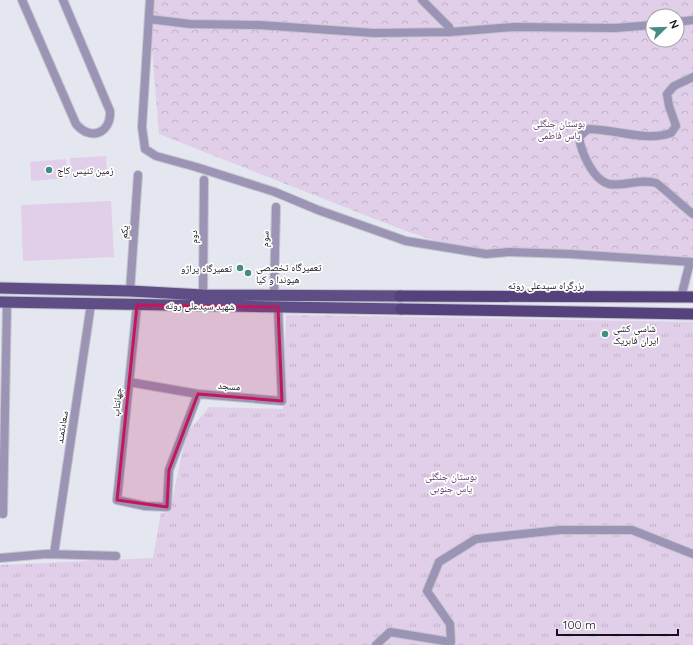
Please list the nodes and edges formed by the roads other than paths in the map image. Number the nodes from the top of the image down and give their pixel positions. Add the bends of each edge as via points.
1 (22, 0) edge
2 (63, 0) edge
3 (150, 0) edge
4 (422, 0) edge
5 (149, 19) junction
6 (645, 26) edge
7 (451, 32) junction
8 (693, 77) edge
9 (138, 175) dead end
10 (204, 180) dead end
11 (276, 207) dead end
12 (693, 214) edge
13 (691, 262) edge
14 (0, 288) edge
15 (130, 291) junction
16 (203, 295) junction
17 (274, 296) junction
18 (400, 296) joint
19 (681, 297) junction
20 (693, 297) edge
21 (4, 303) edge
22 (91, 304) junction
23 (137, 305) junction
24 (278, 307) junction
25 (401, 309) joint
26 (693, 314) edge
27 (3, 347) edge
28 (3, 377) edge
29 (129, 382) junction
30 (198, 394) junction
31 (3, 420) edge
32 (3, 514) dead end
33 (54, 554) junction
34 (693, 554) edge
35 (116, 556) dead end
36 (0, 558) edge
37 (376, 645) edge

1 - 2 street via 76,124 81,130 95,134 108,126 110,111
3 - 5 street
4 - 7 street
5 - 7 street via 190,24 251,25 348,32
5 - 13 street via 142,127 145,149 156,156 275,192 406,241 486,254 570,254
6 - 7 street via 507,28
8 - 12 street via 674,86 668,94 676,126 672,133 646,136 588,129 579,137 584,156 595,174 604,181 609,184 647,181 657,183
9 - 15 street, یکم
10 - 16 street, دوم
11 - 17 street, سوم
13 - 19 street
14 - 15 main road, شهید سیدعلی روته
15 - 16 main road, شهید سیدعلی روته
16 - 17 main road, شهید سیدعلی روته
17 - 18 main road, شهید سیدعلی روته
18 - 19 highway, بزرگراه سیدعلی روته
19 - 20 highway, بزرگراه سیدعلی روته
21 - 22 main road, شهید سیدعلی روته
21 - 27 street
22 - 23 main road, شهید سیدعلی روته
22 - 33 street, سعادتمند
23 - 24 main road, شهید سیدعلی روته
23 - 29 street, جهانتاب
24 - 25 main road, شهید سیدعلی روته
24 - 30 street, مسجد via 282,401
25 - 26 highway
27 - 28 street
28 - 31 street
29 - 30 street
29 - 30 street, جهانتاب via 117,500 145,506 167,507 169,470
31 - 32 street
33 - 35 street
33 - 36 street
34 - 37 street via 632,530 560,530 476,539 439,562 427,591 450,624 451,642 390,632

